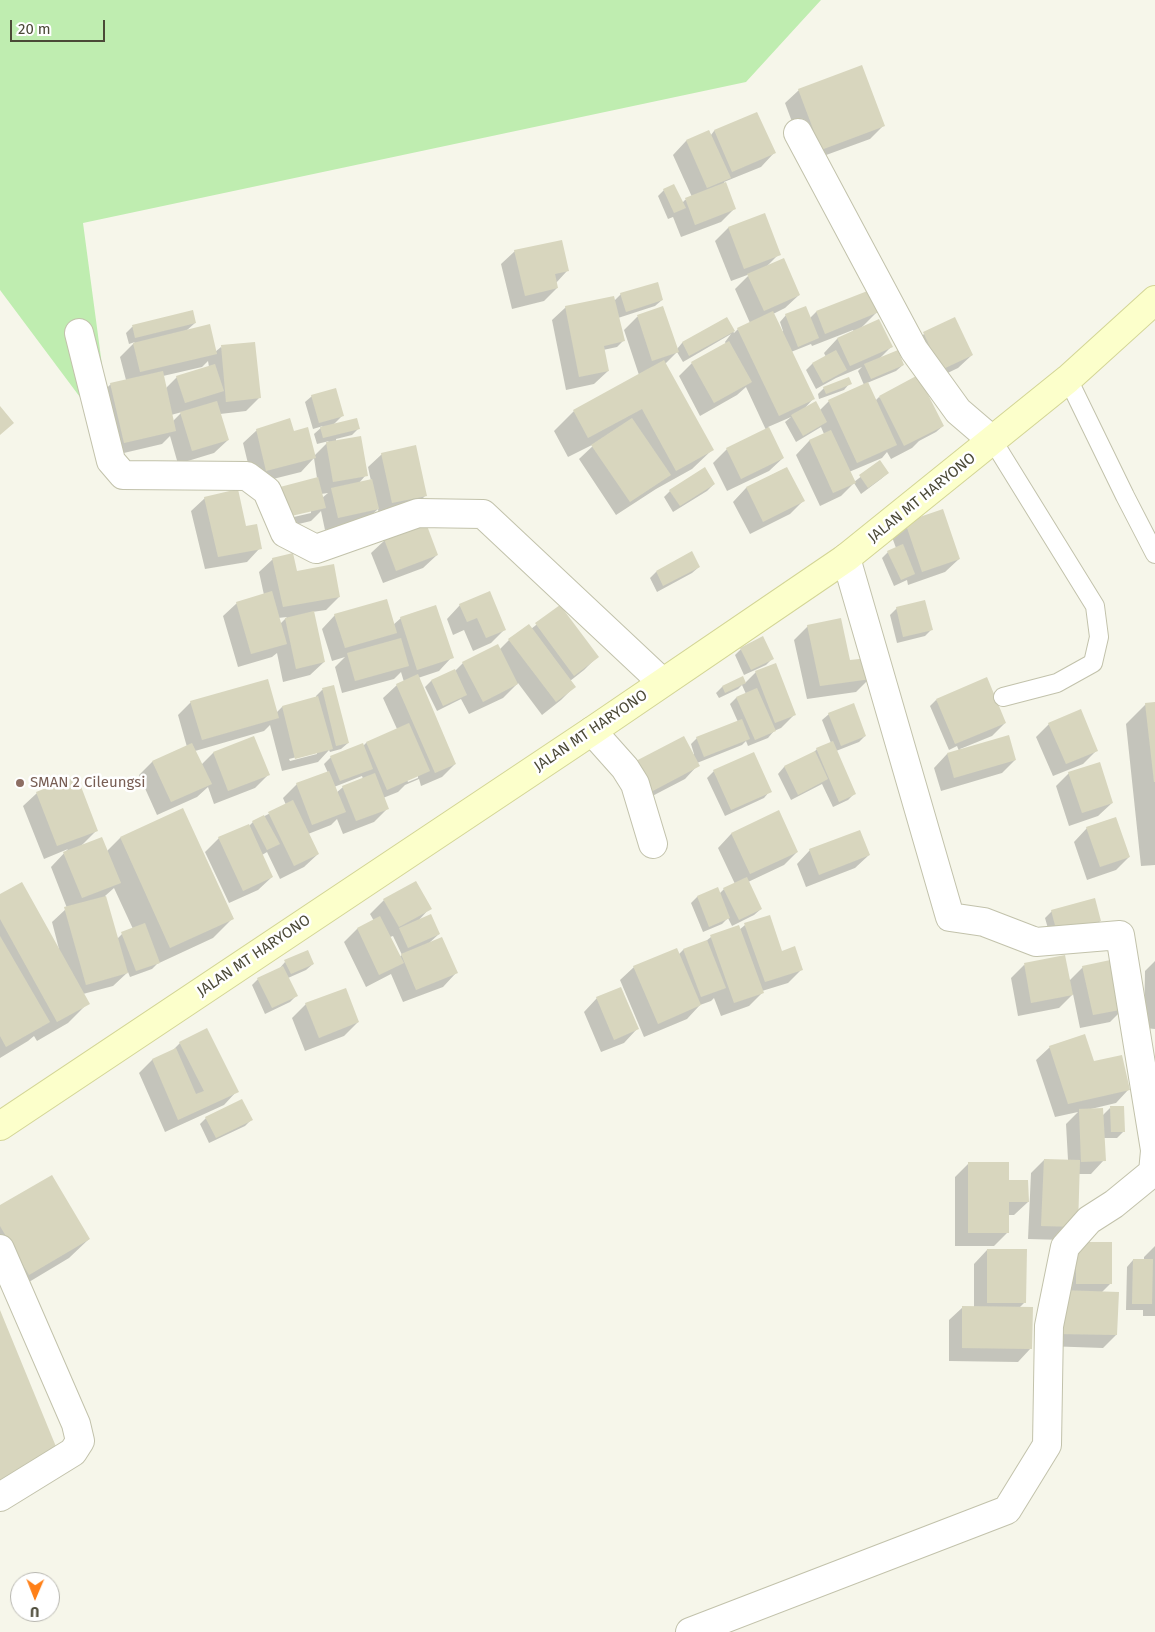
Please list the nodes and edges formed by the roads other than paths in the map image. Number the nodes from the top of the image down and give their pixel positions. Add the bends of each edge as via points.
1 (798, 134) dead end
2 (1155, 300) edge
3 (79, 334) dead end
4 (1068, 380) junction
5 (992, 441) junction
6 (1155, 554) edge
7 (846, 558) junction
8 (662, 682) junction
9 (1003, 697) dead end
10 (592, 731) junction
11 (653, 844) dead end
12 (0, 1126) edge
13 (1155, 1151) edge
14 (0, 1249) edge
15 (0, 1497) edge
16 (690, 1632) edge

1 - 5 street via 914,350 958,411
2 - 4 main road, JALAN MT HARYONO
3 - 8 street via 111,461 123,474 247,476 267,491 285,533 316,549 418,513 483,514
4 - 5 main road, JALAN MT HARYONO
4 - 6 lane
5 - 7 main road, JALAN MT HARYONO
5 - 9 lane via 1096,606 1099,636 1093,663 1058,683
7 - 8 main road, JALAN MT HARYONO
7 - 13 street via 950,917 984,922 1036,942 1120,935
8 - 10 main road, JALAN MT HARYONO
10 - 11 street via 635,784
10 - 12 main road, JALAN MT HARYONO
13 - 16 street via 1153,1172 1090,1220 1065,1247 1049,1326 1047,1445 1007,1510
14 - 15 street via 76,1424 80,1441 73,1452

